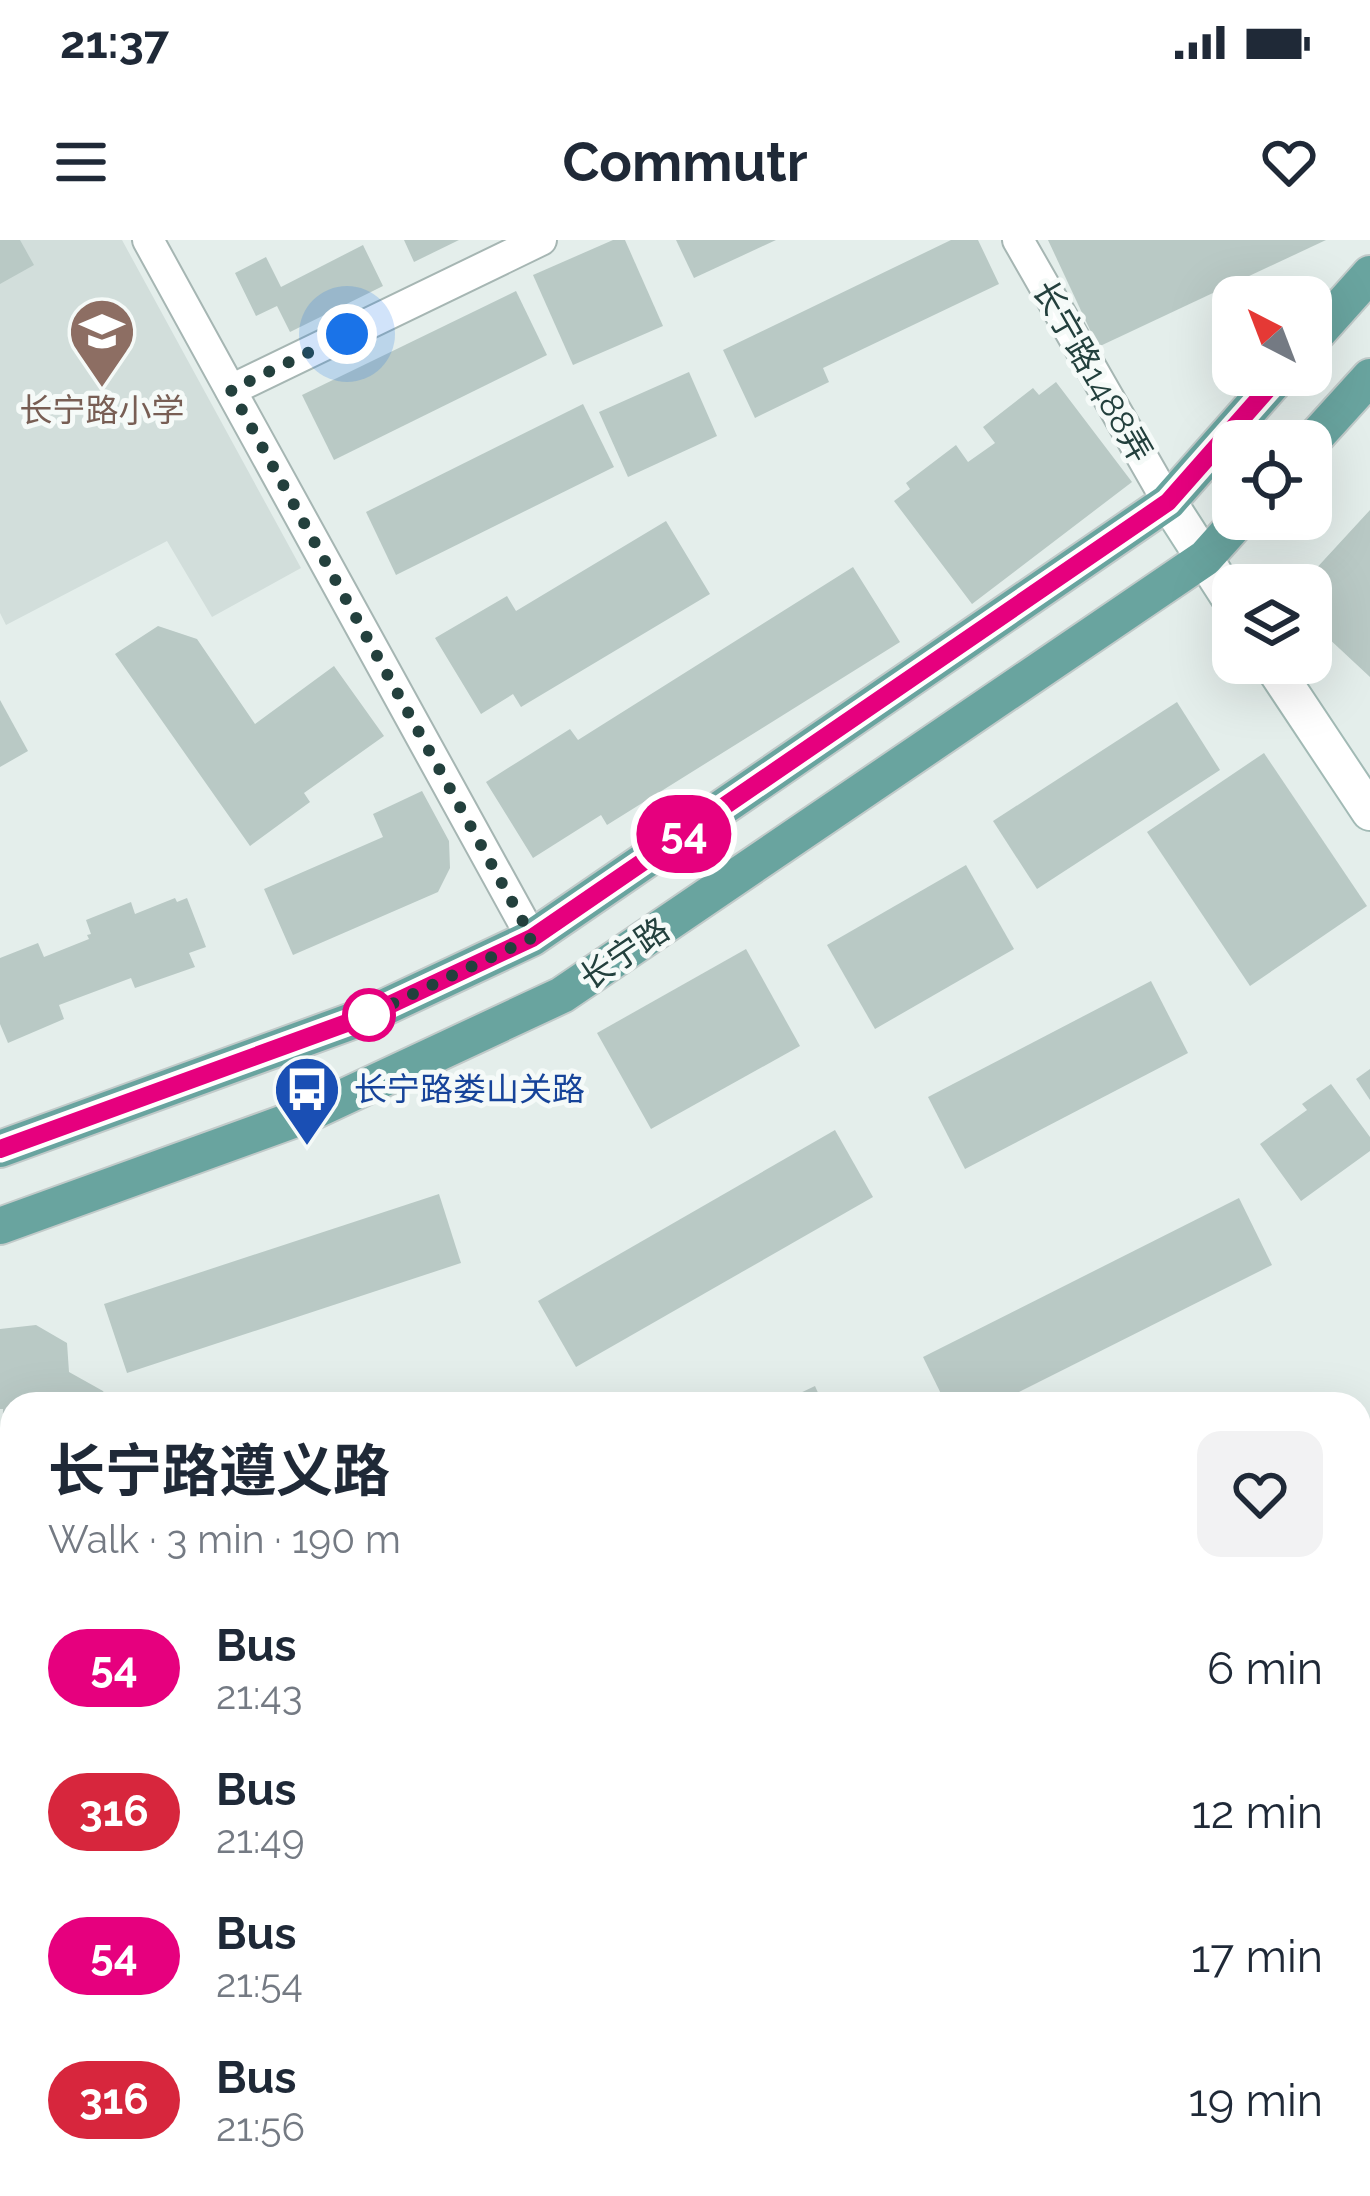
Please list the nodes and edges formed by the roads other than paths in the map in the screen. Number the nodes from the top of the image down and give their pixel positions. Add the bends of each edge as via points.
1 (148, 240) edge
2 (541, 240) edge
3 (1018, 240) edge
4 (1370, 274) edge
5 (1332, 317) edge
6 (1370, 377) edge
7 (231, 390) junction
8 (1261, 396) edge
9 (1331, 420) edge
10 (1168, 502) junction
11 (1221, 540) edge
12 (1205, 558) junction
13 (1212, 569) edge
14 (1285, 684) edge
15 (1370, 812) edge
16 (532, 938) junction
17 (0, 1150) edge
18 (0, 1226) edge

1 - 7 street
2 - 7 street
3 - 10 street, 长宁路1488弄
4 - 5 main road
6 - 9 main road
7 - 16 street
8 - 10 main road, 长宁路
10 - 12 street
10 - 16 main road, 长宁路
11 - 12 main road, 长宁路
12 - 13 street
12 - 18 main road, 长宁路 via 562,995 301,1117
14 - 15 street
16 - 17 main road, 长宁路 via 366,1016

